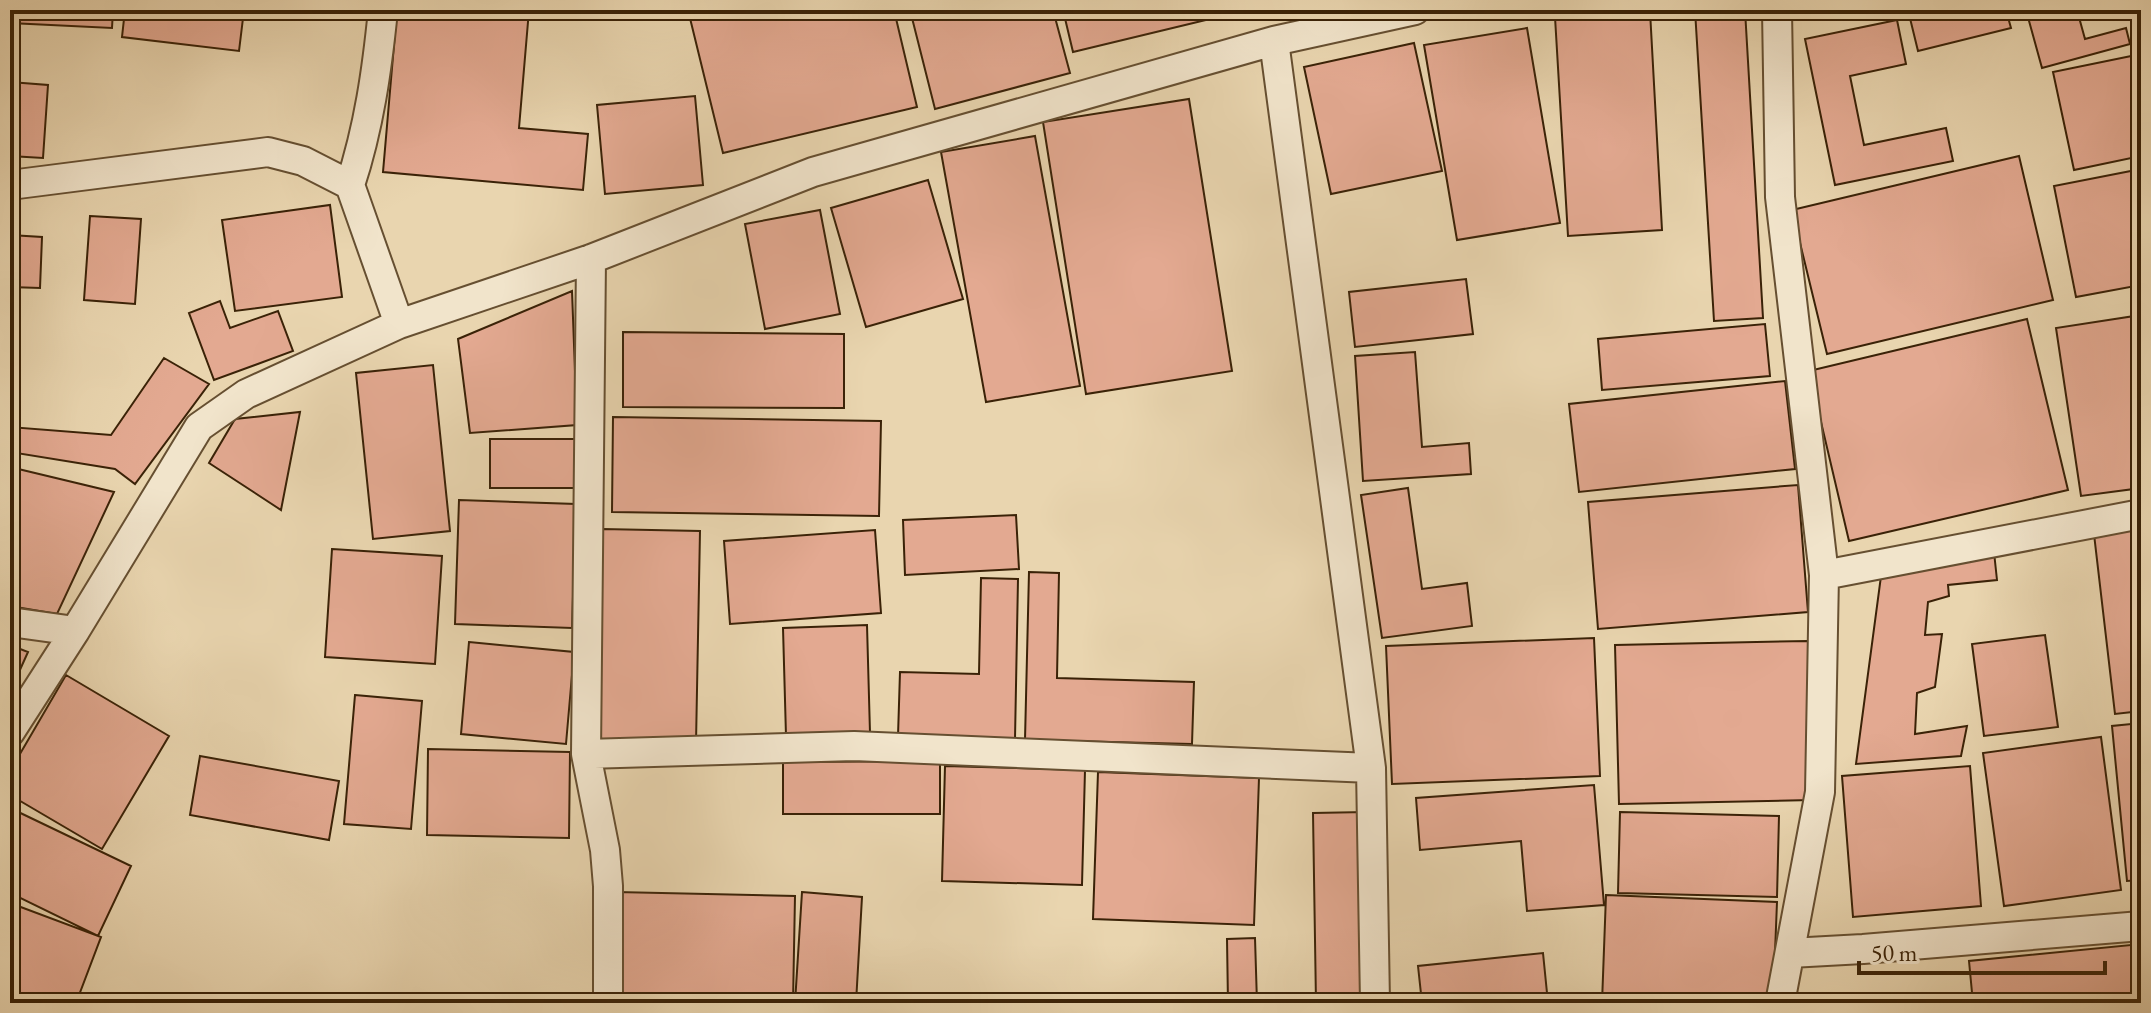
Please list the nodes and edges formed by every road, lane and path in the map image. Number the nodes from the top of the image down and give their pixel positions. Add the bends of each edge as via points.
1 (383, 10) edge
2 (1415, 10) edge
3 (1777, 10) edge
4 (1274, 41) junction
5 (10, 185) edge
6 (350, 185) junction
7 (591, 259) junction
8 (399, 324) junction
9 (2141, 514) edge
10 (1824, 575) junction
11 (10, 622) edge
12 (75, 631) junction
13 (10, 732) edge
14 (586, 754) junction
15 (1371, 768) junction
16 (2141, 926) edge
17 (1790, 953) junction
18 (608, 1003) edge
19 (1375, 1003) edge
20 (1780, 1003) edge

1 - 6 street via 377,73
2 - 4 street
3 - 10 street via 1780,197
4 - 7 street via 813,172
4 - 15 street
5 - 6 street via 268,152 303,161
6 - 8 street
7 - 8 street
7 - 14 street
8 - 12 street via 246,394 199,427
9 - 10 street
10 - 17 street via 1820,792
11 - 12 street
12 - 13 street
14 - 15 street via 854,746
14 - 18 street via 605,850
15 - 19 street
16 - 17 street
17 - 20 street

